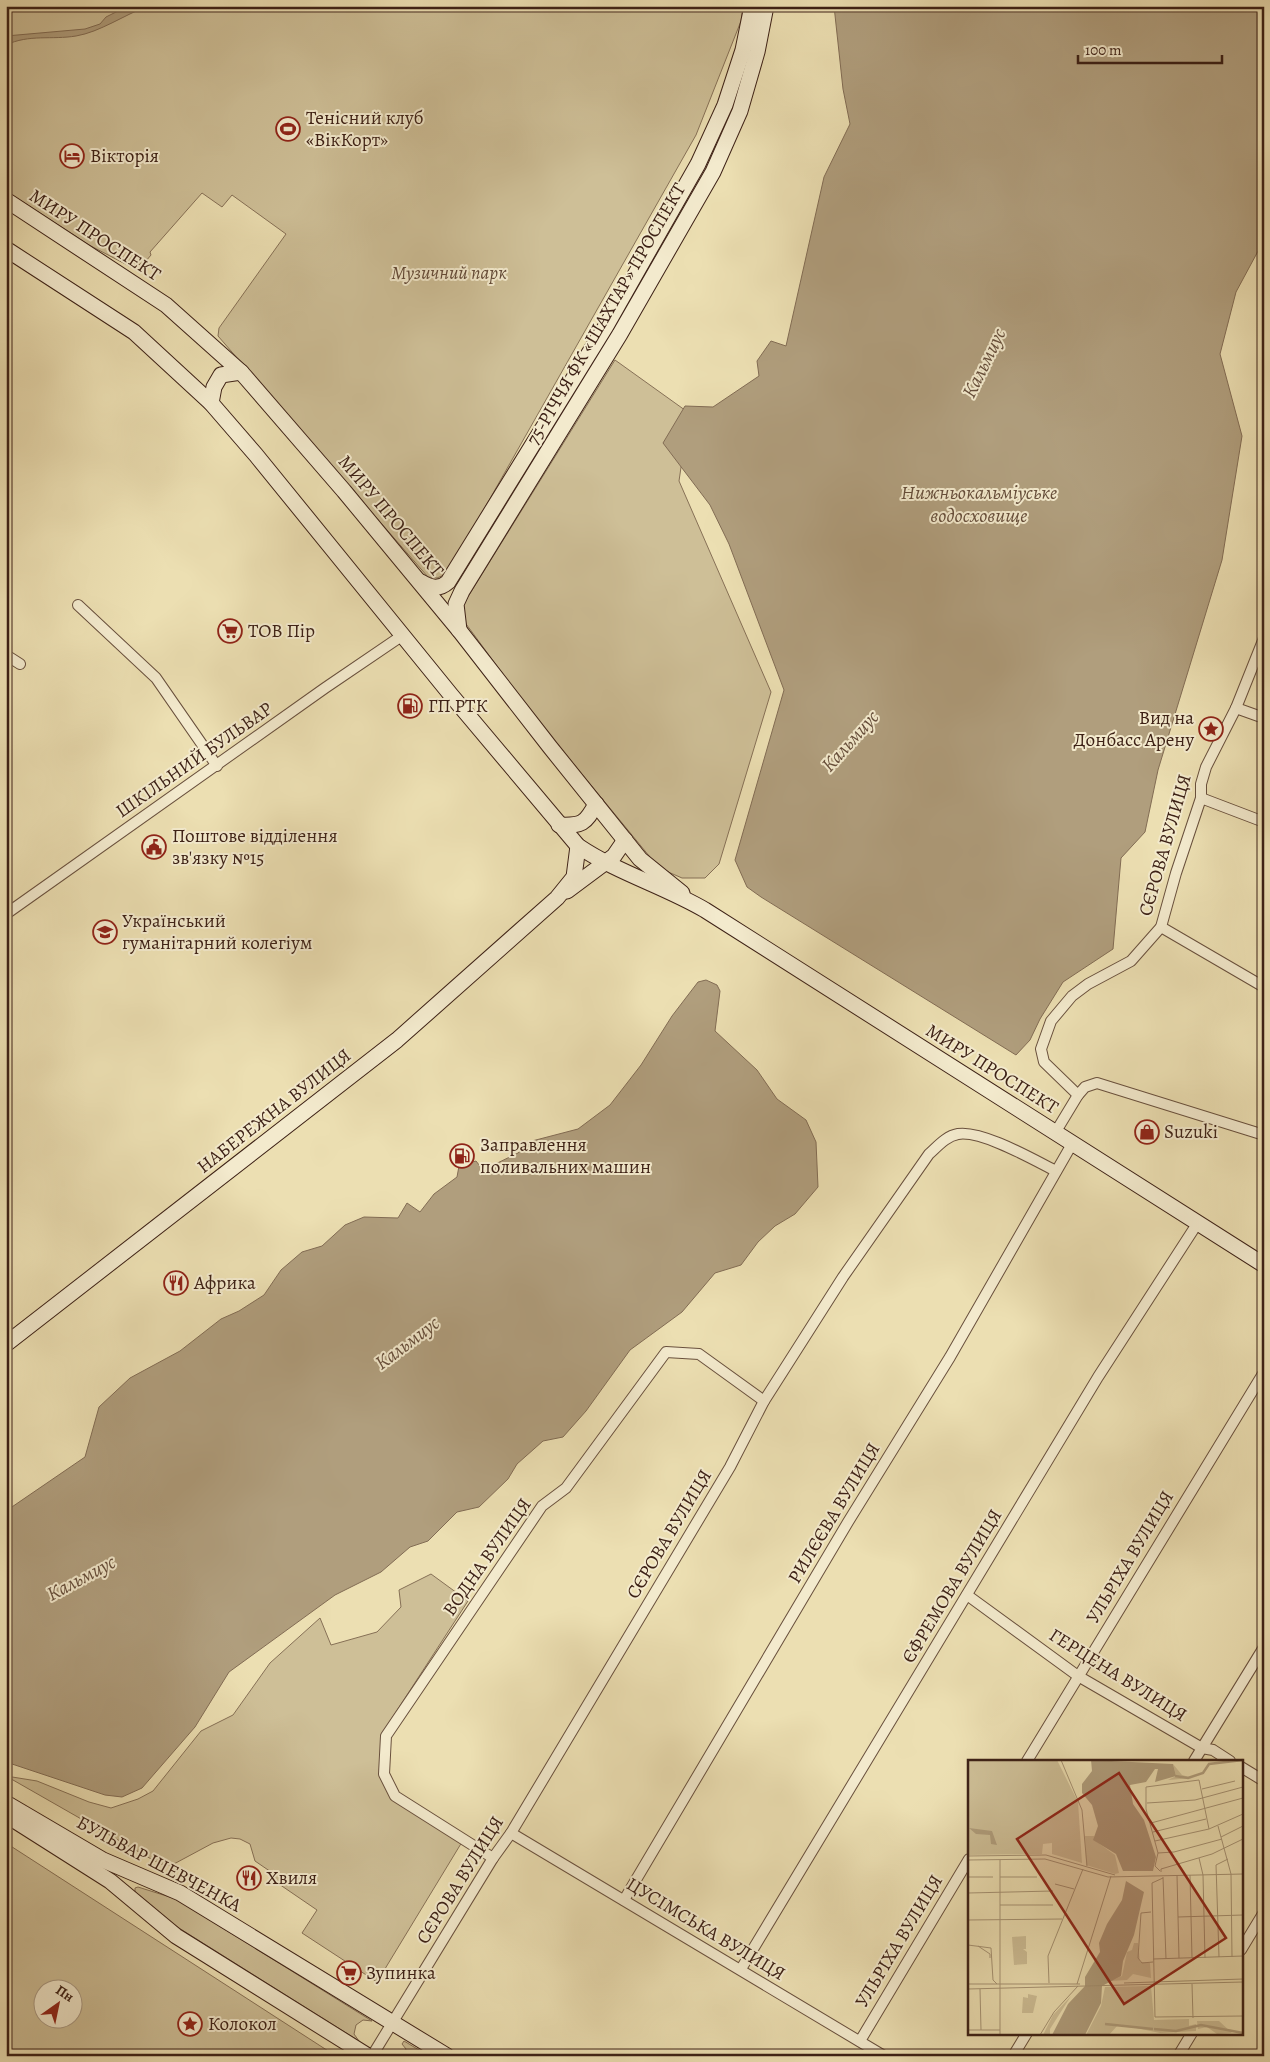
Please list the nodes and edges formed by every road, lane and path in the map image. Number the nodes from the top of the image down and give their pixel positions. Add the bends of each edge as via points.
1 (752, 6) edge
2 (766, 6) edge
3 (6, 200) edge
4 (6, 249) edge
5 (241, 372) junction
6 (211, 404) junction
7 (419, 582) junction
8 (78, 604) dead end
9 (459, 630) junction
10 (403, 635) junction
11 (1264, 638) edge
12 (6, 655) edge
13 (20, 664) dead end
14 (1236, 708) junction
15 (1264, 718) edge
16 (217, 766) junction
17 (1201, 798) junction
18 (596, 804) junction
19 (1264, 822) edge
20 (559, 824) junction
21 (625, 840) junction
22 (578, 846) junction
23 (605, 863) junction
24 (633, 877) junction
25 (583, 880) junction
26 (557, 898) junction
27 (702, 908) junction
28 (6, 914) edge
29 (1161, 927) junction
30 (1264, 987) edge
31 (1078, 1095) junction
32 (1055, 1133) junction
33 (1264, 1135) edge
34 (1072, 1144) junction
35 (1056, 1171) junction
36 (1197, 1224) junction
37 (1264, 1265) edge
38 (6, 1344) edge
39 (1264, 1372) edge
40 (764, 1401) junction
41 (967, 1594) junction
42 (1264, 1647) edge
43 (1078, 1676) junction
44 (1202, 1748) junction
45 (1028, 1760) edge
46 (1195, 1760) edge
47 (1228, 1760) edge
48 (1242, 1768) edge
49 (1264, 1781) edge
50 (6, 1803) edge
51 (6, 1815) edge
52 (511, 1833) junction
53 (493, 1858) junction
54 (968, 1861) edge
55 (624, 1900) junction
56 (1264, 1912) edge
57 (1242, 1948) edge
58 (741, 1969) junction
59 (392, 2022) junction
60 (1026, 2034) edge
61 (1191, 2034) edge
62 (860, 2041) junction
63 (370, 2056) edge
64 (447, 2056) edge
65 (884, 2056) edge
66 (1013, 2056) edge
67 (1178, 2056) edge

1 - 7 main road, 75-РІЧЧЯ ФК «ШАХТАР» ПРОСПЕКТ via 731,86 698,164 606,326 448,582 443,587 431,588
2 - 9 main road, 75-РІЧЧЯ ФК «ШАХТАР» ПРОСПЕКТ via 740,111 713,172 620,334 462,591 456,604
3 - 5 main road, МИРУ ПРОСПЕКТ via 166,305
4 - 6 main road, МИРУ ПРОСПЕКТ via 134,332
5 - 6 main road via 221,375
5 - 7 main road, МИРУ ПРОСПЕКТ
6 - 10 main road, МИРУ ПРОСПЕКТ
7 - 9 main road, МИРУ ПРОСПЕКТ
8 - 16 street via 156,678
9 - 18 main road, МИРУ ПРОСПЕКТ
10 - 16 street, ШКІЛЬНИЙ БУЛЬВАР
10 - 20 main road, МИРУ ПРОСПЕКТ
11 - 14 street, СЄРОВА ВУЛИЦЯ
12 - 13 street
14 - 15 street
14 - 17 street, СЄРОВА ВУЛИЦЯ via 1206,767
16 - 28 street, ШКІЛЬНИЙ БУЛЬВАР
17 - 19 street
17 - 29 street, СЄРОВА ВУЛИЦЯ
18 - 20 main road via 584,822
18 - 21 main road, МИРУ ПРОСПЕКТ
20 - 22 main road, МИРУ ПРОСПЕКТ
21 - 23 main road via 618,852
21 - 27 main road, МИРУ ПРОСПЕКТ via 640,859
22 - 23 main road, МИРУ ПРОСПЕКТ
22 - 26 main road via 574,877
23 - 24 main road, МИРУ ПРОСПЕКТ
23 - 25 main road
24 - 25 main road via 607,876
24 - 27 main road, МИРУ ПРОСПЕКТ
25 - 26 main road
26 - 38 main road, НАБЕРЕЖНА ВУЛИЦЯ via 397,1040
27 - 32 main road, МИРУ ПРОСПЕКТ
29 - 30 street
29 - 31 street, СЄРОВА ВУЛИЦЯ via 1131,961 1072,996 1052,1021 1041,1050 1044,1062
31 - 32 street
31 - 33 street via 1085,1087 1097,1083
32 - 34 main road, МИРУ ПРОСПЕКТ
34 - 35 street, РИЛЄЄВА ВУЛИЦЯ
34 - 36 main road, МИРУ ПРОСПЕКТ
35 - 40 street, СЄРОВА ВУЛИЦЯ via 993,1141 958,1134 942,1142 929,1154 843,1277
35 - 55 street, РИЛЄЄВА ВУЛИЦЯ via 940,1373
36 - 37 main road, МИРУ ПРОСПЕКТ
36 - 41 street, ЄФРЕМОВА ВУЛИЦЯ via 1098,1377
39 - 43 street, УЛЬРІХА ВУЛИЦЯ
40 - 52 street, СЄРОВА ВУЛИЦЯ via 730,1467
40 - 53 street, ВОДНА ВУЛИЦЯ via 699,1354 666,1352 566,1488 542,1506 386,1736 384,1774 394,1796
41 - 43 street, ГЕРЦЕНА ВУЛИЦЯ
41 - 58 street, ЄФРЕМОВА ВУЛИЦЯ
42 - 44 street
43 - 44 street, ГЕРЦЕНА ВУЛИЦЯ
43 - 45 street, УЛЬРІХА ВУЛИЦЯ
44 - 46 street
44 - 47 street, ГЕРЦЕНА ВУЛИЦЯ via 1213,1750
48 - 49 street
50 - 59 main road, БУЛЬВАР ШЕВЧЕНКА via 103,1860 180,1894
51 - 63 main road, БУЛЬВАР ШЕВЧЕНКА via 110,1882 176,1936
52 - 53 street, СЄРОВА ВУЛИЦЯ
52 - 55 street, ЦУСІМСЬКА ВУЛИЦЯ
53 - 59 street, СЄРОВА ВУЛИЦЯ
54 - 62 street, УЛЬРІХА ВУЛИЦЯ
55 - 58 street, ЦУСІМСЬКА ВУЛИЦЯ
56 - 57 street
58 - 62 street, ЦУСІМСЬКА ВУЛИЦЯ
59 - 63 street, СЄРОВА ВУЛИЦЯ
59 - 64 main road, БУЛЬВАР ШЕВЧЕНКА
60 - 66 street
61 - 67 street
62 - 65 street, ЦУСІМСЬКА ВУЛИЦЯ

